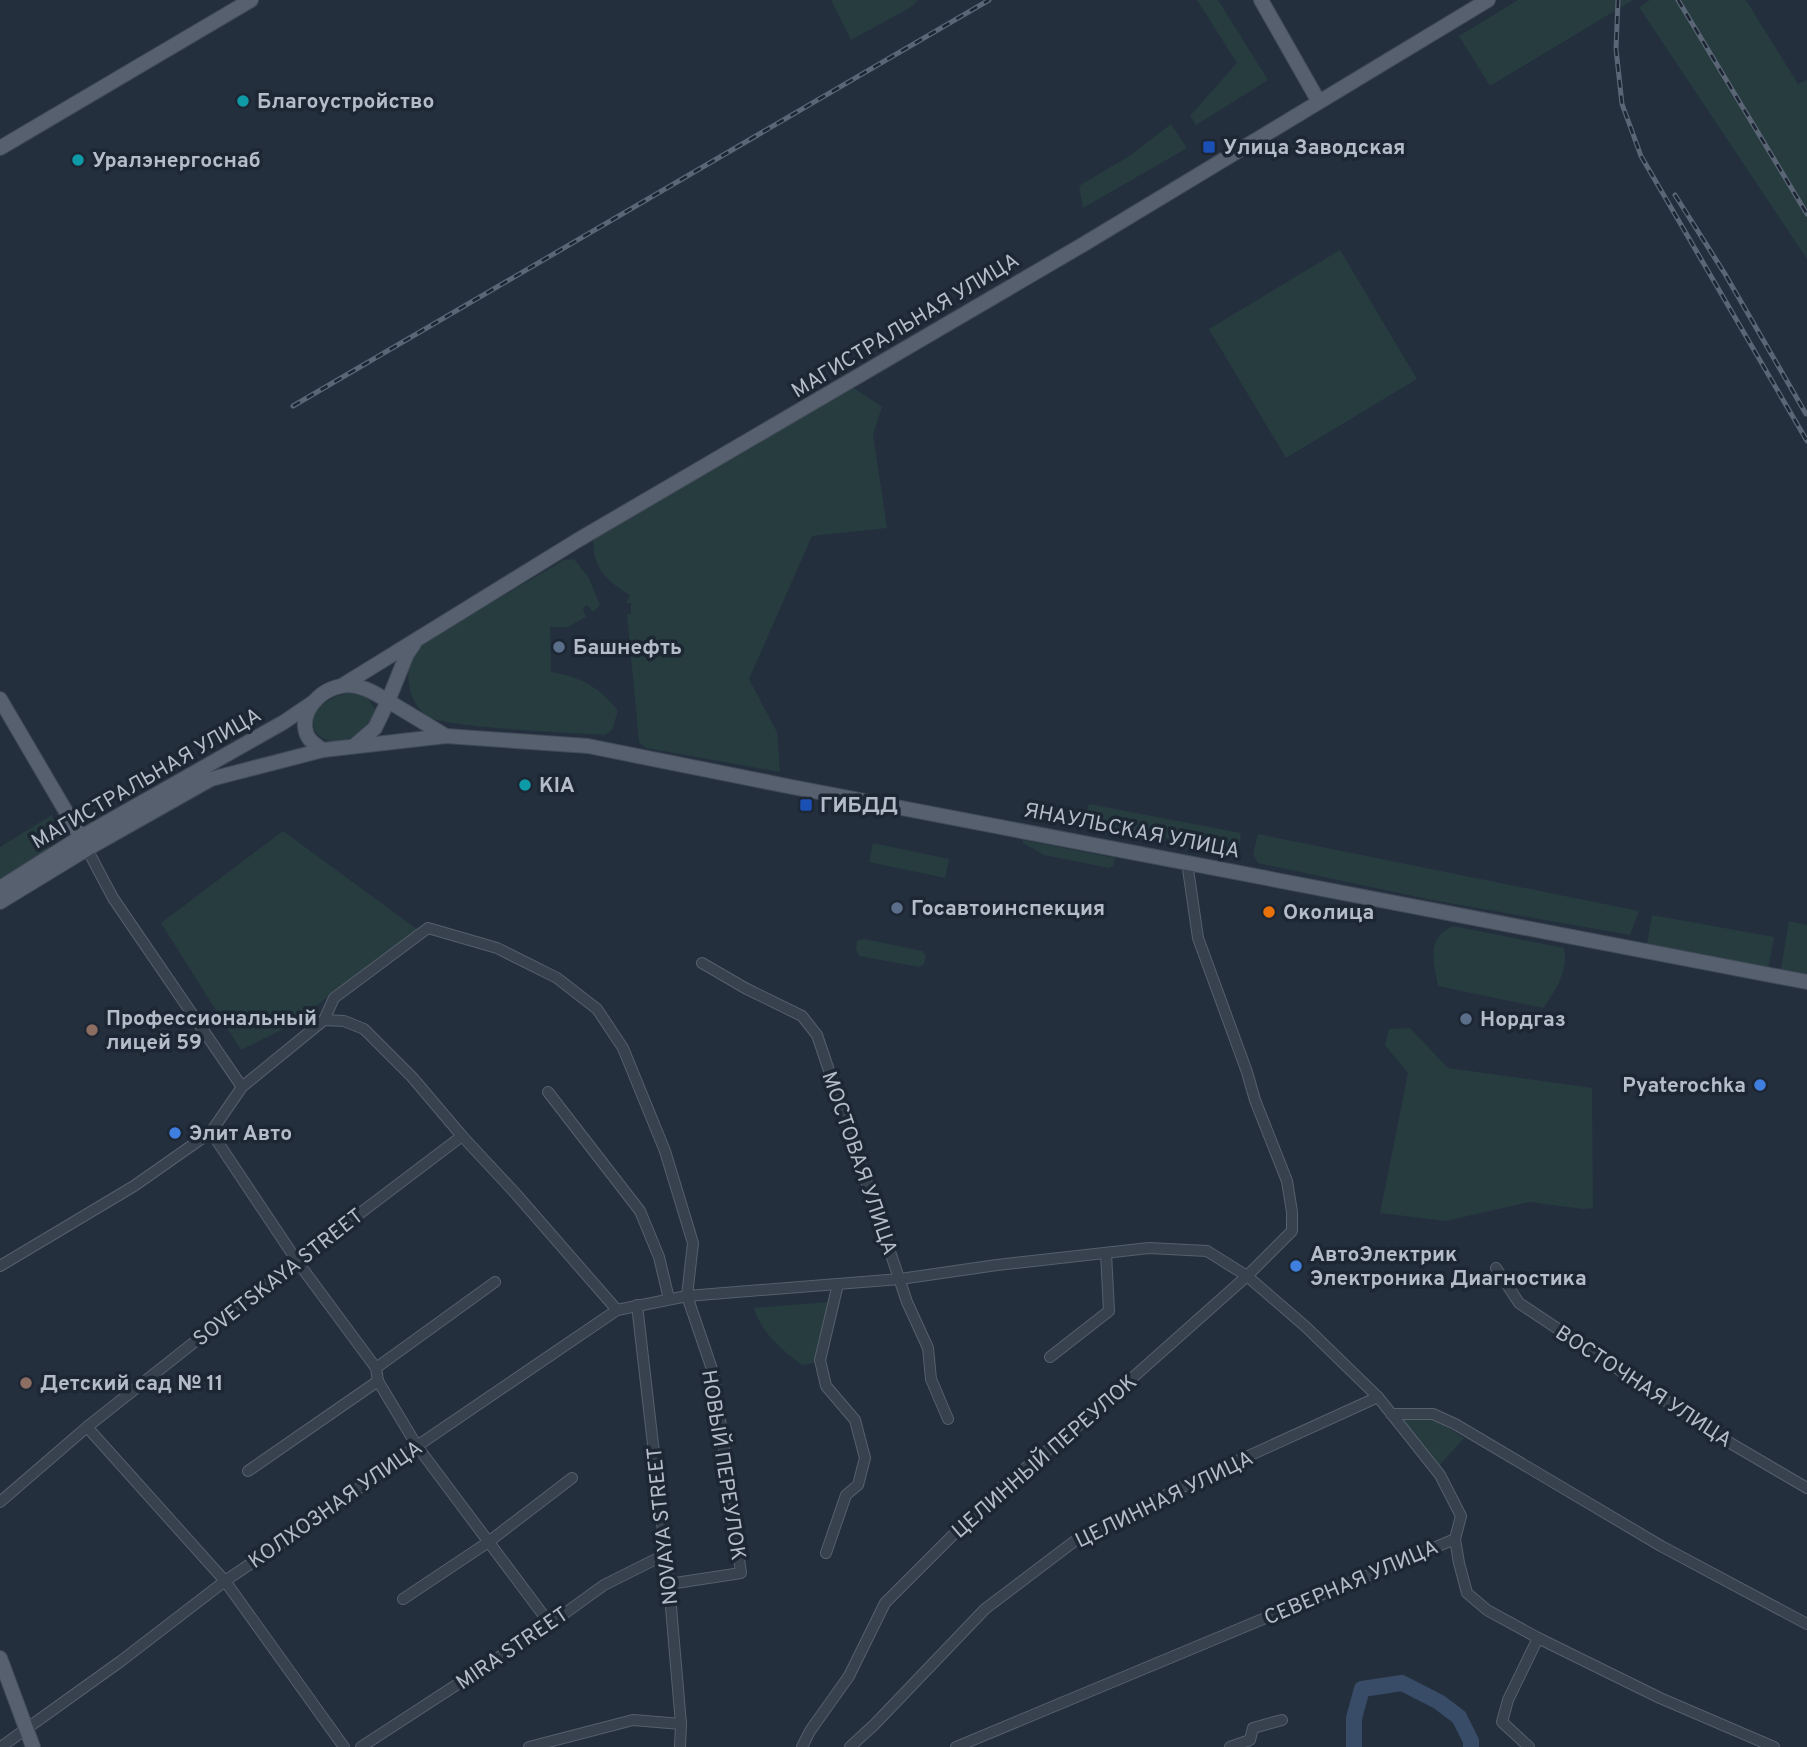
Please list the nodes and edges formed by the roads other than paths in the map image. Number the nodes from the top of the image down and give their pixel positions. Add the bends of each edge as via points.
1 (251, 0) edge
2 (1261, 0) edge
3 (1488, 0) edge
4 (1320, 102) junction
5 (0, 148) edge
6 (417, 640) junction
7 (343, 685) junction
8 (0, 699) edge
9 (388, 701) junction
10 (312, 703) junction
11 (446, 736) junction
12 (353, 747) junction
13 (323, 750) junction
14 (84, 843) junction
15 (1187, 863) junction
16 (0, 888) edge
17 (0, 902) edge
18 (702, 963) dead end
19 (1807, 982) edge
20 (324, 1020) junction
21 (242, 1087) junction
22 (548, 1092) dead end
23 (211, 1132) junction
24 (461, 1136) junction
25 (1106, 1253) junction
26 (297, 1261) junction
27 (0, 1266) edge
28 (1496, 1268) dead end
29 (1247, 1276) junction
30 (900, 1279) junction
31 (495, 1282) dead end
32 (838, 1284) junction
33 (687, 1296) junction
34 (669, 1299) junction
35 (637, 1305) junction
36 (617, 1310) junction
37 (1050, 1357) dead end
38 (376, 1368) junction
39 (378, 1381) junction
40 (1378, 1397) junction
41 (1391, 1413) junction
42 (948, 1419) dead end
43 (87, 1427) junction
44 (416, 1446) junction
45 (248, 1471) dead end
46 (572, 1479) dead end
47 (1807, 1488) edge
48 (0, 1502) edge
49 (1455, 1539) junction
50 (487, 1543) junction
51 (826, 1553) dead end
52 (666, 1554) junction
53 (225, 1581) junction
54 (669, 1584) junction
55 (404, 1599) dead end
56 (550, 1624) junction
57 (1807, 1624) edge
58 (1538, 1638) junction
59 (0, 1658) edge
60 (1282, 1720) dead end
61 (681, 1724) junction
62 (26, 1728) junction
63 (1, 1747) edge
64 (33, 1747) edge
65 (344, 1747) edge
66 (361, 1747) edge
67 (529, 1747) edge
68 (680, 1747) edge
69 (802, 1747) edge
70 (850, 1747) edge
71 (956, 1747) edge
72 (1230, 1747) edge
73 (1529, 1747) edge
74 (1774, 1747) edge

1 - 5 main road
2 - 4 main road
3 - 4 main road, МАГИСТРАЛЬНАЯ УЛИЦА
4 - 6 main road, МАГИСТРАЛЬНАЯ УЛИЦА via 578,540
6 - 7 main road, МАГИСТРАЛЬНАЯ УЛИЦА
6 - 9 main road
7 - 9 main road via 370,690
7 - 10 main road, МАГИСТРАЛЬНАЯ УЛИЦА
8 - 14 main road
9 - 11 main road
9 - 12 main road via 375,728
10 - 13 main road via 306,717 307,735
10 - 14 main road, МАГИСТРАЛЬНАЯ УЛИЦА
11 - 12 main road, МАГИСТРАЛЬНАЯ УЛИЦА
11 - 15 main road, ЯНАУЛЬСКАЯ УЛИЦА via 625,752
12 - 13 main road, МАГИСТРАЛЬНАЯ УЛИЦА
13 - 14 main road, МАГИСТРАЛЬНАЯ УЛИЦА via 211,779
14 - 16 main road, МАГИСТРАЛЬНАЯ УЛИЦА
14 - 17 main road, МАГИСТРАЛЬНАЯ УЛИЦА
14 - 21 street via 113,898
15 - 19 main road, ЯНАУЛЬСКАЯ УЛИЦА
15 - 29 street, ЦЕЛИННЫЙ ПЕРЕУЛОК via 1198,938 1280,1161 1292,1212 1292,1231
18 - 30 street, МОСТОВАЯ УЛИЦА via 802,1016 817,1035
20 - 21 street
20 - 24 street via 345,1021 365,1029
20 - 33 street, НОВЫЙ ПЕРЕУЛОК via 334,998 428,928 497,948 557,978 597,1009 623,1048 666,1151 693,1243
21 - 23 street
22 - 34 street via 640,1211 659,1257
23 - 26 street
23 - 27 street via 134,1186
24 - 26 street, SOVETSKAYA STREET
24 - 36 street
25 - 29 street, КОЛХОЗНАЯ УЛИЦА via 1149,1248 1207,1251
25 - 30 street, КОЛХОЗНАЯ УЛИЦА
25 - 37 street via 1109,1311
26 - 38 street
26 - 43 street, SOVETSKAYA STREET
28 - 47 street, ВОСТОЧНАЯ УЛИЦА via 1519,1303 1720,1437
29 - 40 street, КОЛХОЗНАЯ УЛИЦА
29 - 69 street, ЦЕЛИННЫЙ ПЕРЕУЛОК via 998,1491 885,1603 849,1675
30 - 32 street, КОЛХОЗНАЯ УЛИЦА
30 - 42 street, МОСТОВАЯ УЛИЦА via 928,1348 931,1379
31 - 38 street
32 - 33 street, КОЛХОЗНАЯ УЛИЦА
32 - 51 street via 820,1360 826,1386 855,1420 864,1458 858,1485 846,1495
33 - 34 street, КОЛХОЗНАЯ УЛИЦА
33 - 54 street, НОВЫЙ ПЕРЕУЛОК via 714,1375 741,1573
34 - 35 street, КОЛХОЗНАЯ УЛИЦА
35 - 36 street, КОЛХОЗНАЯ УЛИЦА
35 - 52 street, NOVAYA STREET
36 - 44 street, КОЛХОЗНАЯ УЛИЦА
38 - 39 street
39 - 44 street
39 - 45 street
40 - 41 street, КОЛХОЗНАЯ УЛИЦА
40 - 70 street, ЦЕЛИННАЯ УЛИЦА via 1080,1537 985,1609
41 - 49 street, КОЛХОЗНАЯ УЛИЦА via 1440,1475 1461,1516
41 - 57 street via 1433,1414 1455,1424 1661,1546
43 - 48 street, SOVETSKAYA STREET
43 - 53 street
44 - 50 street
44 - 53 street, КОЛХОЗНАЯ УЛИЦА
46 - 50 street
49 - 58 street, СЕВЕРНАЯ УЛИЦА via 1467,1592 1487,1610
49 - 71 street, СЕВЕРНАЯ УЛИЦА
50 - 55 street
50 - 56 street
52 - 54 street, NOVAYA STREET
52 - 56 street, MIRA STREET via 604,1585
53 - 62 street, КОЛХОЗНАЯ УЛИЦА
53 - 65 street
54 - 61 street, NOVAYA STREET
56 - 66 street, MIRA STREET
58 - 73 street via 1502,1722
58 - 74 street, СЕВЕРНАЯ УЛИЦА
59 - 62 main road
60 - 72 street via 1254,1728 1250,1740
61 - 67 street via 634,1720
61 - 68 street, NOVAYA STREET
62 - 63 street, КОЛХОЗНАЯ УЛИЦА
62 - 64 main road

